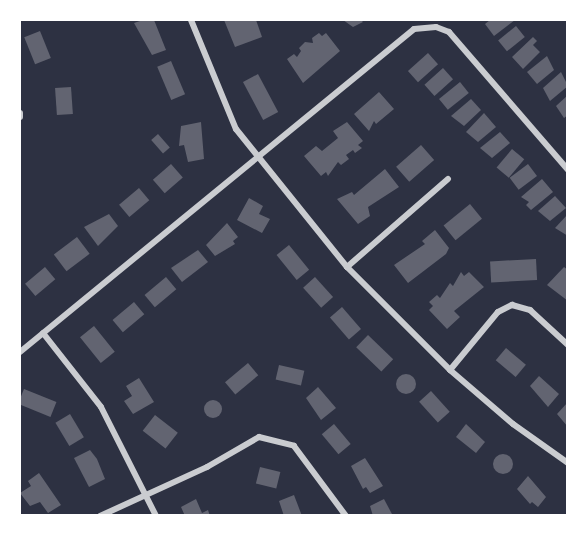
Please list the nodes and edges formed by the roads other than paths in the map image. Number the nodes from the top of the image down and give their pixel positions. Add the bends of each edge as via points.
1 (191, 20) edge
2 (256, 156) junction
3 (567, 170) edge
4 (448, 179) dead end
5 (347, 267) junction
6 (43, 333) junction
7 (567, 345) edge
8 (20, 352) edge
9 (450, 370) junction
10 (567, 463) edge
11 (146, 494) junction
12 (100, 516) edge
13 (156, 516) edge
14 (346, 516) edge

1 - 2 street via 236,129
2 - 3 street via 414,29 436,27 449,32
2 - 5 street
2 - 6 street via 144,254
4 - 5 street
5 - 9 street
6 - 8 street
6 - 11 street via 101,407
7 - 9 street via 531,309 512,305 498,312
9 - 10 street via 513,424
11 - 12 street
11 - 13 street
11 - 14 street via 207,467 259,436 294,446

